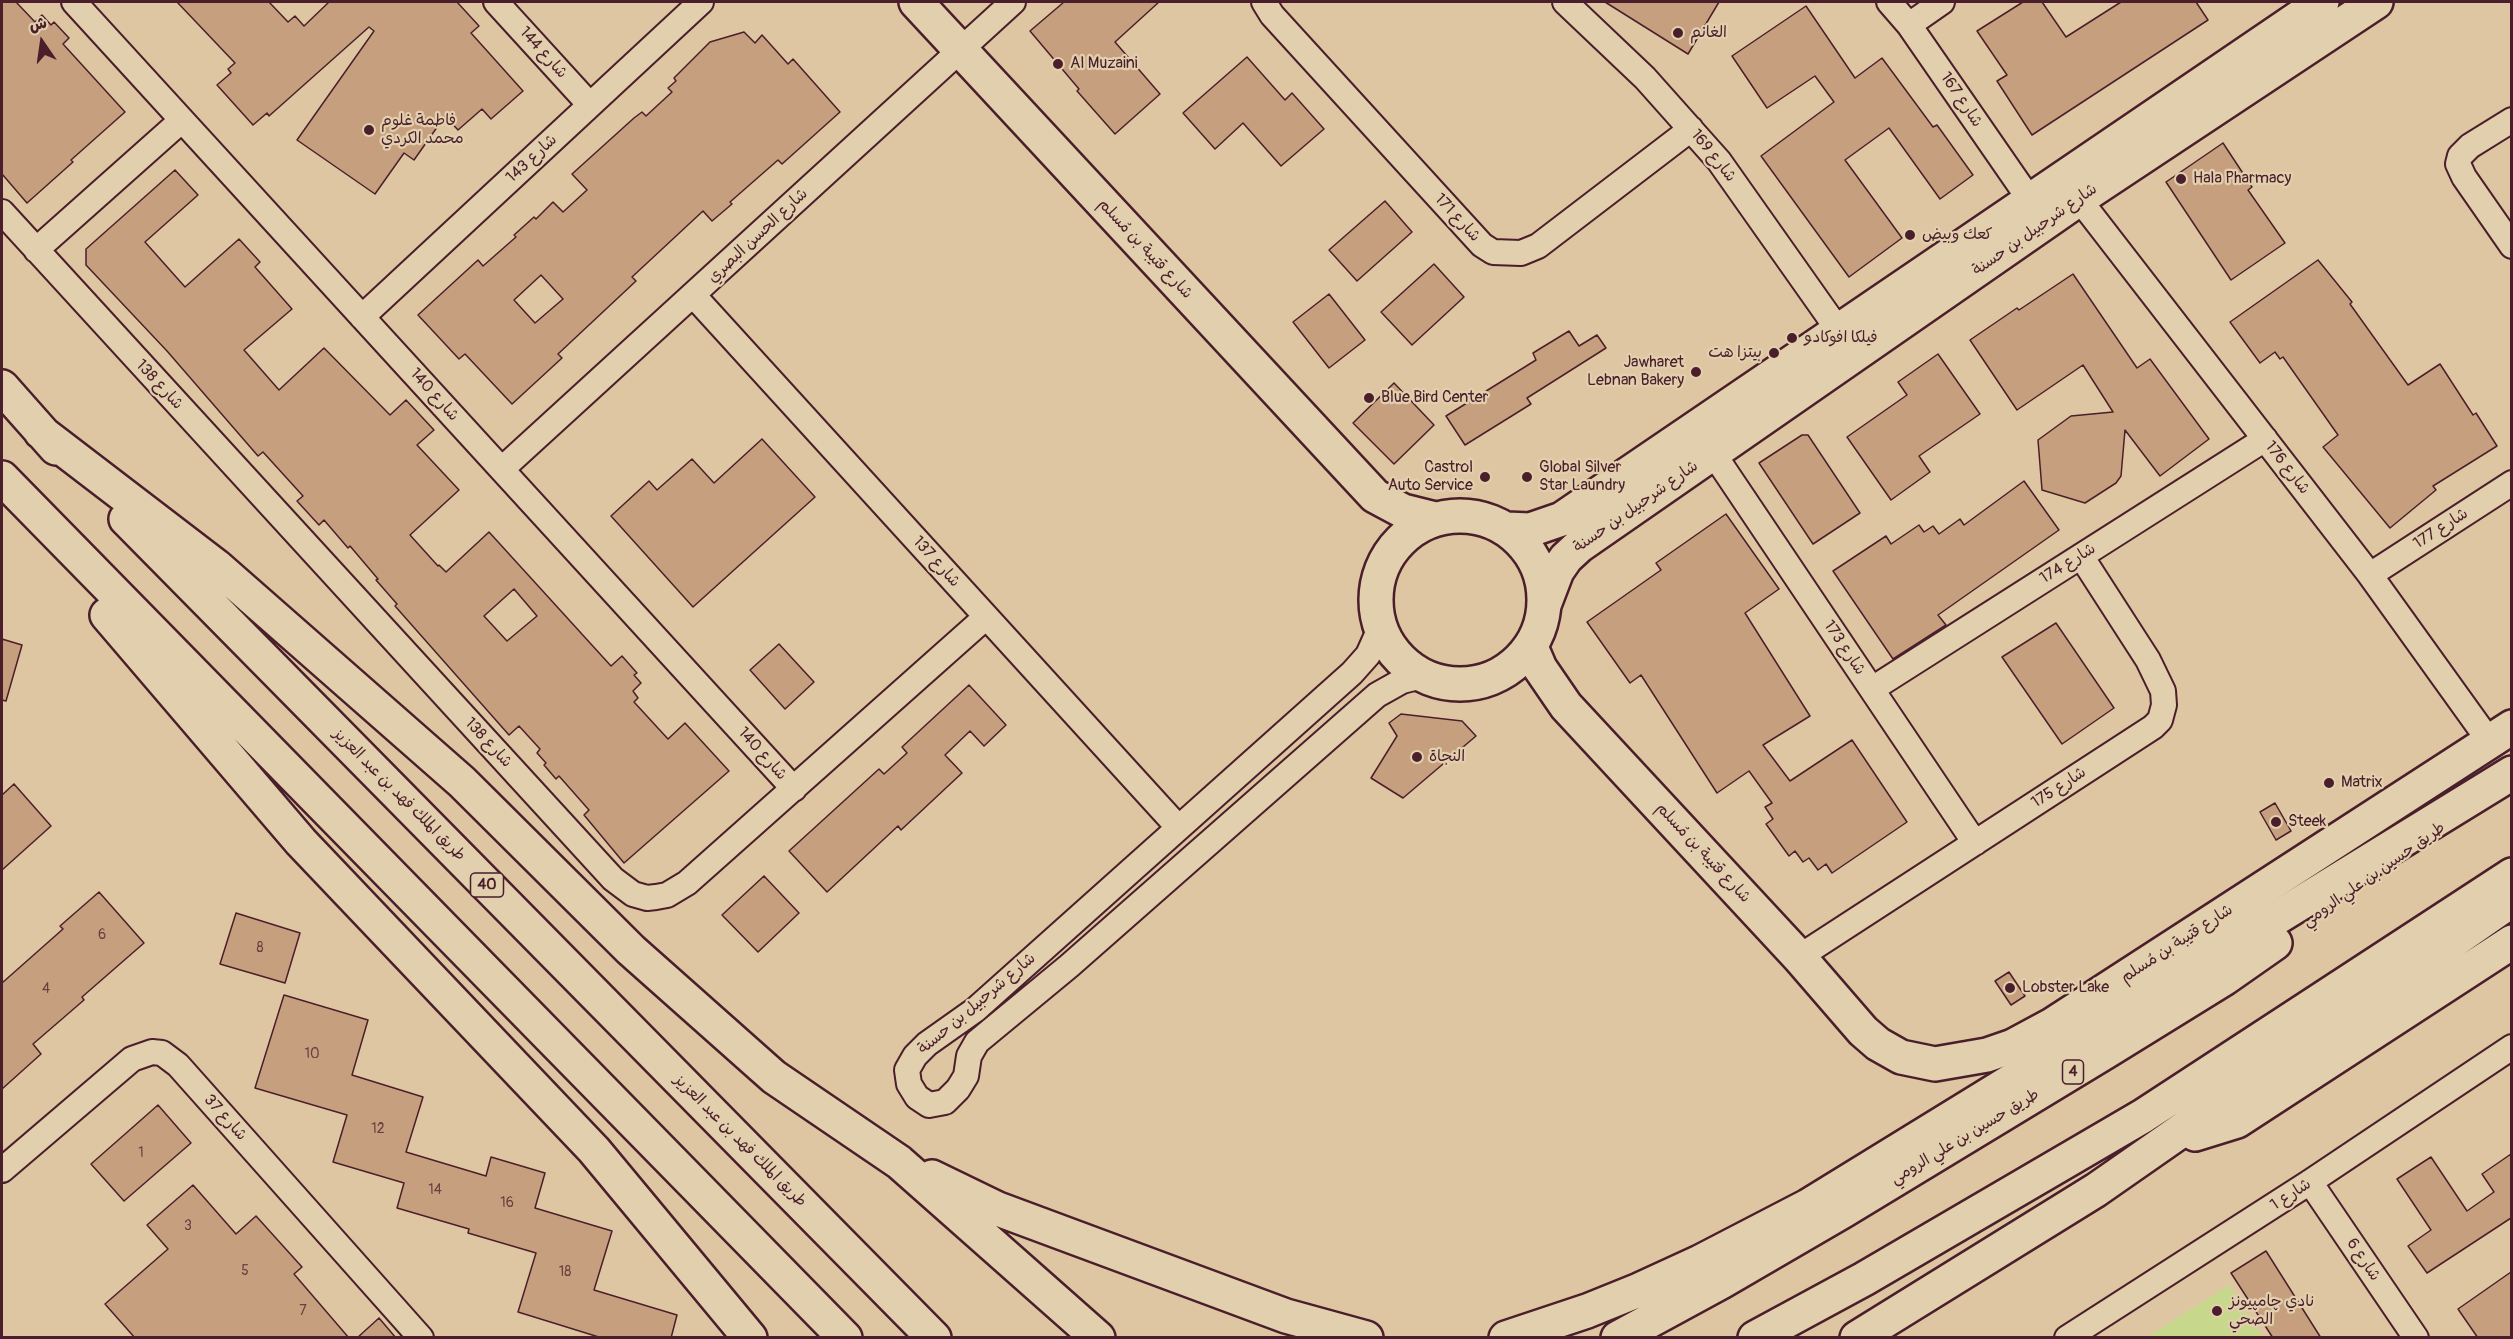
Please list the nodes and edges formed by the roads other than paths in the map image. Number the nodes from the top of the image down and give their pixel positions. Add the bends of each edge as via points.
1 (74, 2) edge
2 (496, 2) edge
3 (701, 2) edge
4 (916, 2) edge
5 (1012, 2) edge
6 (1264, 2) edge
7 (1565, 2) edge
8 (1889, 2) edge
9 (1942, 2) edge
10 (2322, 2) edge
11 (2376, 2) edge
12 (1909, 25) junction
13 (960, 49) junction
14 (590, 105) junction
15 (182, 120) junction
16 (2511, 120) edge
17 (1691, 129) junction
18 (2079, 199) junction
19 (2030, 200) junction
20 (2, 212) edge
21 (2511, 246) edge
22 (36, 250) junction
23 (694, 296) junction
24 (362, 316) junction
25 (1839, 331) junction
26 (2, 387) edge
27 (41, 432) junction
28 (2265, 439) junction
29 (1713, 453) junction
30 (502, 469) junction
31 (2, 478) edge
32 (2511, 483) edge
33 (2, 490) edge
34 (1375, 496) junction
35 (1435, 519) junction
36 (1506, 529) junction
37 (1394, 547) junction
38 (2081, 556) junction
39 (2370, 575) junction
40 (1544, 605) junction
41 (986, 617) junction
42 (1380, 628) junction
43 (1531, 647) junction
44 (1422, 676) junction
45 (1496, 676) junction
46 (1872, 688) junction
47 (1566, 706) junction
48 (2501, 734) edge
49 (2511, 773) edge
50 (2511, 780) edge
51 (794, 789) junction
52 (1178, 827) junction
53 (1975, 843) junction
54 (2511, 875) edge
55 (2511, 900) edge
56 (2511, 942) edge
57 (1799, 957) junction
58 (2511, 1047) edge
59 (2164, 1143) junction
60 (899, 1162) junction
61 (2, 1170) edge
62 (2310, 1182) junction
63 (685, 1260) junction
64 (421, 1338) edge
65 (736, 1338) edge
66 (750, 1338) edge
67 (845, 1338) edge
68 (934, 1338) edge
69 (1098, 1338) edge
70 (1366, 1338) edge
71 (1506, 1338) edge
72 (1618, 1338) edge
73 (1755, 1338) edge
74 (1857, 1338) edge
75 (2067, 1338) edge
76 (2416, 1338) edge

1 - 15 street, شارع 140
2 - 14 street, شارع 144
3 - 14 street, شارع 143
4 - 13 main road, شارع قتيبة بن مُسلم
5 - 13 street, شارع الحسن البصري
6 - 17 street, شارع 171 via 1482,245 1493,252 1521,253 1538,246
7 - 17 street, شارع 169 via 1645,78
8 - 12 street, شارع 167
9 - 12 street
10 - 19 main road, شارع شرحبيل بن حسنة
11 - 18 main road, شارع شرحبيل بن حسنة
12 - 19 street, شارع 167
13 - 23 street, شارع الحسن البصري
13 - 34 main road, شارع قتيبة بن مُسلم
14 - 24 street, شارع 143
15 - 22 street
15 - 24 street, شارع 140
16 - 21 street via 2470,146 2458,164
17 - 25 street, شارع 169 via 1738,187
18 - 28 street, شارع 176
18 - 29 main road, شارع شرحبيل بن حسنة
19 - 25 main road, شارع شرحبيل بن حسنة
20 - 22 street, شارع 138
22 - 51 street, شارع 138 via 624,888 646,898 677,890
23 - 30 street, شارع الحسن البصري
23 - 41 street, شارع 137
24 - 30 street, شارع 140
25 - 36 main road, شارع شرحبيل بن حسنة via 1562,519 1530,530
26 - 27 main road, 40
27 - 60 main road via 225,574 462,782 631,950 774,1077
27 - 68 main road, طريق الملك فهد بن عبد العزيز / 40
28 - 38 street, شارع 174
28 - 39 street, شارع 176
29 - 40 main road, شارع شرحبيل بن حسنة via 1571,552 1553,579
29 - 46 street, شارع 173
30 - 51 street, شارع 140
31 - 67 main road
32 - 39 street, شارع 177
33 - 63 main road via 301,842 594,1150
34 - 35 main road, شارع قتيبة بن مُسلم via 1403,511
34 - 37 main road, شارع قتيبة بن مُسلم
35 - 36 main road via 1479,518
35 - 37 main road via 1409,533
36 - 40 main road via 1535,562
37 - 42 main road via 1376,583
38 - 46 street, شارع 174
38 - 53 street, شارع 175 via 2148,660 2163,691 2163,712 2153,727
39 - 48 street, شارع 176
40 - 43 main road
41 - 51 street, شارع 138
41 - 52 street, شارع 137
42 - 44 main road via 1395,655
42 - 52 street, شارع شرحبيل بن حسنة via 1368,655 1352,673
43 - 45 main road
43 - 47 main road, شارع قتيبة بن مُسلم
44 - 45 main road via 1459,684
44 - 52 street, شارع شرحبيل بن حسنة via 1402,681 1377,695 977,1042 969,1056 966,1076 945,1102 928,1105 917,1097 907,1070 915,1056 975,1010
45 - 47 main road, شارع قتيبة بن مُسلم
46 - 53 street, شارع 173
47 - 57 main road, شارع قتيبة بن مُسلم
48 - 57 main road, شارع قتيبة بن مُسلم via 2052,1025 1987,1055 1935,1064 1889,1052 1863,1031
49 - 71 main road via 1808,1206 1639,1290
50 - 72 main road, طريق حسين بن علي الرومي / 4 via 2225,978 1742,1270
53 - 57 street, شارع 175
54 - 73 main road via 2143,1116
55 - 59 main road
56 - 59 main road via 2237,1121
58 - 62 street, شارع 1
59 - 74 main road via 2096,1190
60 - 69 main road
60 - 70 main road via 998,1209 1286,1316
61 - 64 street, شارع 37 via 132,1059 162,1053 178,1065
62 - 75 street, شارع 1
62 - 76 street, شارع 6
63 - 65 main road
63 - 66 main road

